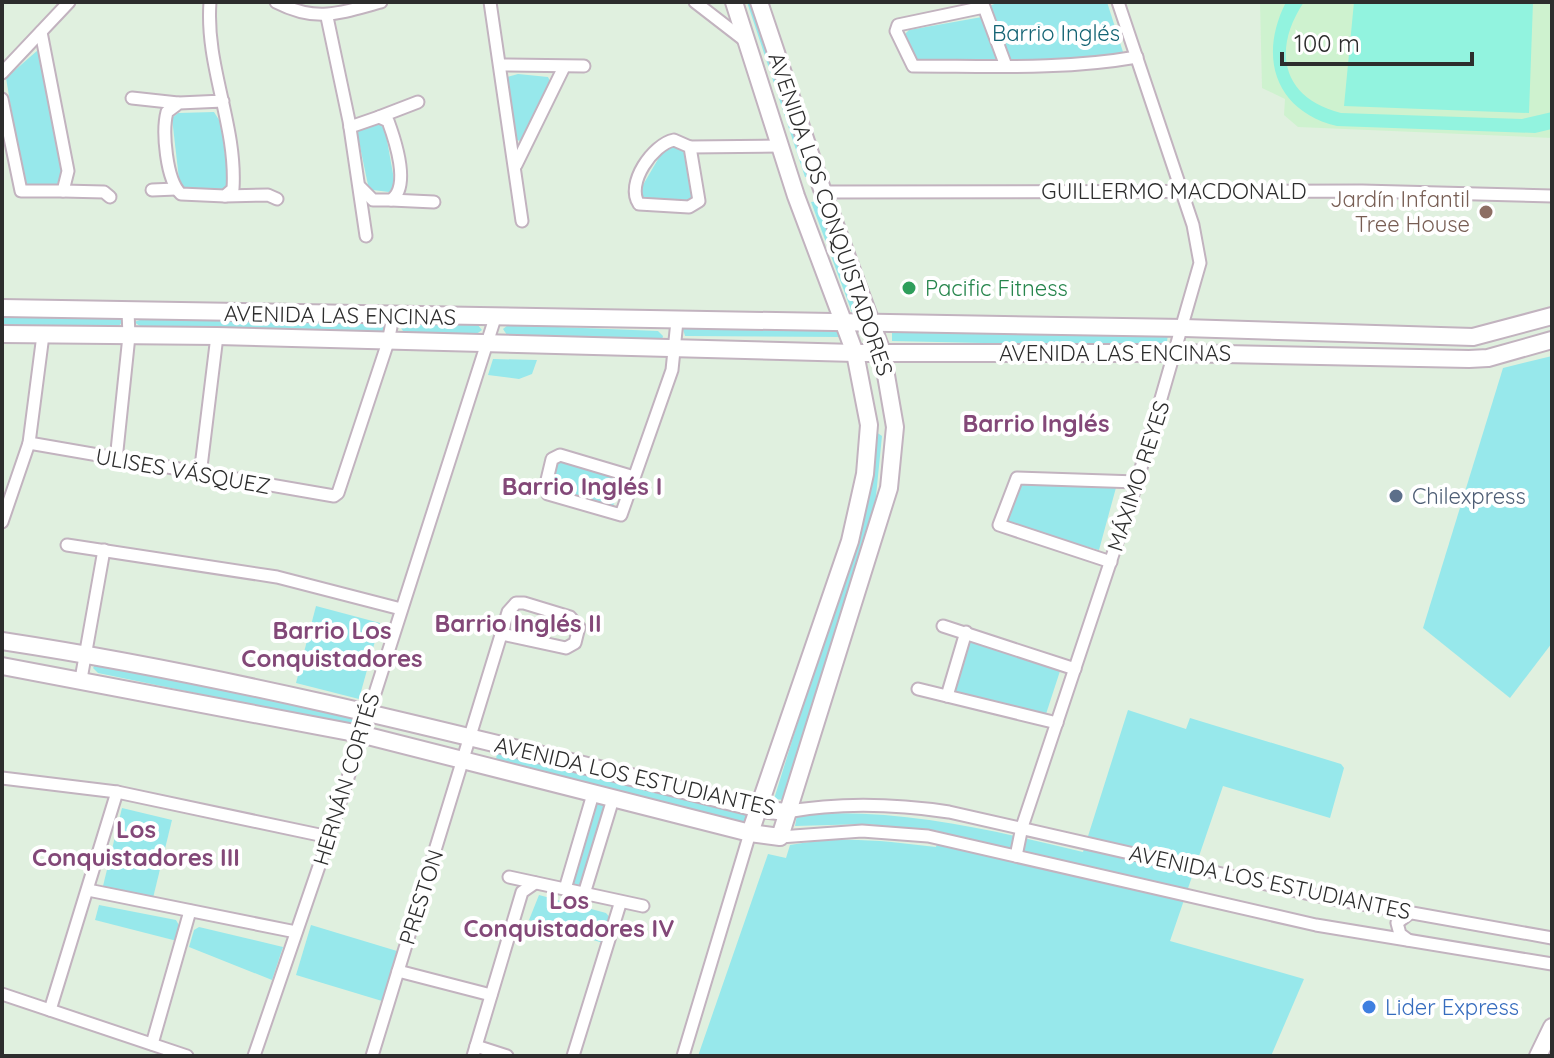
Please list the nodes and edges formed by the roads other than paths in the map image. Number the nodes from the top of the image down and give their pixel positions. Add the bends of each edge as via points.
1 (69, 2) edge
2 (210, 2) edge
3 (276, 2) edge
4 (381, 2) edge
5 (490, 2) edge
6 (695, 2) edge
7 (734, 2) edge
8 (759, 2) edge
9 (1118, 2) edge
10 (327, 17) junction
11 (41, 32) junction
12 (748, 43) junction
13 (1137, 57) junction
14 (500, 65) junction
15 (584, 66) dead end
16 (1006, 66) junction
17 (564, 67) junction
18 (2, 73) edge
19 (132, 98) dead end
20 (2, 99) edge
21 (223, 101) junction
22 (418, 102) dead end
23 (179, 103) junction
24 (379, 117) junction
25 (350, 127) junction
26 (780, 146) junction
27 (690, 147) junction
28 (515, 165) junction
29 (359, 185) junction
30 (176, 189) junction
31 (152, 190) dead end
32 (63, 191) junction
33 (1182, 191) junction
34 (823, 192) junction
35 (225, 196) junction
36 (796, 196) junction
37 (1552, 196) edge
38 (110, 197) dead end
39 (277, 199) dead end
40 (391, 200) junction
41 (434, 202) dead end
42 (522, 221) dead end
43 (366, 236) dead end
44 (2, 308) edge
45 (128, 311) junction
46 (1552, 316) edge
47 (393, 317) junction
48 (495, 318) junction
49 (677, 321) junction
50 (845, 323) junction
51 (872, 323) junction
52 (1184, 328) junction
53 (1302, 333) junction
54 (1494, 333) junction
55 (2, 334) edge
56 (43, 335) junction
57 (129, 336) junction
58 (217, 336) junction
59 (1552, 340) edge
60 (388, 342) junction
61 (487, 342) junction
62 (676, 348) junction
63 (882, 352) junction
64 (855, 353) junction
65 (1176, 353) junction
66 (1287, 355) junction
67 (1490, 358) junction
68 (869, 425) junction
69 (895, 427) junction
70 (29, 443) junction
71 (116, 460) junction
72 (200, 475) junction
73 (634, 477) junction
74 (1137, 482) junction
75 (2, 522) edge
76 (67, 545) dead end
77 (104, 550) junction
78 (1111, 562) junction
79 (401, 609) junction
80 (943, 626) dead end
81 (966, 632) junction
82 (502, 634) junction
83 (2, 641) edge
84 (86, 654) junction
85 (2, 666) edge
86 (1075, 669) junction
87 (81, 679) junction
88 (918, 689) dead end
89 (947, 696) junction
90 (366, 711) junction
91 (1057, 723) junction
92 (360, 734) junction
93 (472, 738) junction
94 (464, 762) junction
95 (4, 778) edge
96 (117, 792) junction
97 (2, 793) edge
98 (593, 794) junction
99 (613, 799) junction
100 (760, 809) junction
101 (786, 812) junction
102 (1022, 827) junction
103 (750, 833) junction
104 (329, 837) junction
105 (780, 837) junction
106 (1016, 856) junction
107 (509, 877) dead end
108 (535, 883) junction
109 (565, 889) junction
110 (88, 890) junction
111 (584, 894) junction
112 (620, 904) junction
113 (643, 906) dead end
114 (190, 911) junction
115 (1410, 913) junction
116 (296, 932) junction
117 (1552, 938) edge
118 (1408, 940) junction
119 (1552, 964) edge
120 (398, 971) junction
121 (2, 994) edge
122 (491, 995) junction
123 (50, 1010) junction
124 (1552, 1027) edge
125 (152, 1044) junction
126 (1544, 1047) edge
127 (474, 1051) edge
128 (187, 1056) edge
129 (254, 1056) edge
130 (372, 1056) edge
131 (507, 1056) edge
132 (573, 1056) edge
133 (683, 1056) edge

1 - 11 street
2 - 21 street via 208,44
3 - 10 street
4 - 10 street
5 - 14 street
6 - 12 street, AVENIDA LOS CONQUISTADORES
7 - 12 street, AVENIDA LOS CONQUISTADORES
8 - 34 street, AVENIDA LOS CONQUISTADORES
9 - 13 street, MÁXIMO REYES
10 - 25 street
11 - 18 street
11 - 32 street via 68,171
12 - 26 street, AVENIDA LOS CONQUISTADORES
13 - 16 street via 1087,66
13 - 33 street, MÁXIMO REYES
14 - 17 street
14 - 28 street
15 - 17 street
16 - 16 street via 913,66 898,25 984,7
17 - 28 street
19 - 23 street
20 - 32 street via 21,191
21 - 23 street
21 - 35 street via 234,178 233,189
22 - 24 street
23 - 30 street via 165,116
24 - 25 street
24 - 40 street via 388,121 401,182 399,194
25 - 29 street
26 - 27 street
26 - 36 street, AVENIDA LOS CONQUISTADORES
27 - 27 street via 674,140 655,148 636,187 639,204 698,203
28 - 42 street
29 - 40 street via 373,200
29 - 43 street
30 - 31 street
30 - 35 street via 190,196
32 - 38 street via 104,192
33 - 34 street, GUILLERMO MACDONALD
33 - 37 street, GUILLERMO MACDONALD
33 - 52 street, MÁXIMO REYES via 1200,263
34 - 36 street, GUILLERMO MACDONALD
34 - 51 street, AVENIDA LOS CONQUISTADORES
35 - 39 street
36 - 50 street, AVENIDA LOS CONQUISTADORES
40 - 41 street
44 - 45 street, AVENIDA LAS ENCINAS
45 - 47 street, AVENIDA LAS ENCINAS
45 - 57 street
46 - 54 street, AVENIDA LAS ENCINAS
47 - 48 street, AVENIDA LAS ENCINAS
47 - 60 street
48 - 49 street, AVENIDA LAS ENCINAS
48 - 61 street, HERNÁN CORTÉS
49 - 50 street, AVENIDA LAS ENCINAS
49 - 62 street
50 - 51 street, AVENIDA LAS ENCINAS
50 - 64 street, AVENIDA LOS CONQUISTADORES
51 - 52 street, AVENIDA LAS ENCINAS
51 - 63 street, AVENIDA LOS CONQUISTADORES
52 - 53 street, AVENIDA LAS ENCINAS
52 - 65 street, MÁXIMO REYES
53 - 54 street, AVENIDA LAS ENCINAS
53 - 66 street
54 - 67 street
55 - 56 street, AVENIDA LAS ENCINAS
56 - 57 street, AVENIDA LAS ENCINAS
56 - 70 street
57 - 58 street, AVENIDA LAS ENCINAS
57 - 71 street
58 - 60 street, AVENIDA LAS ENCINAS
58 - 72 street
59 - 67 street, AVENIDA LAS ENCINAS
60 - 61 street, AVENIDA LAS ENCINAS
60 - 72 street, ULISES VÁSQUEZ via 336,495
61 - 62 street, AVENIDA LAS ENCINAS
61 - 79 street, HERNÁN CORTÉS
62 - 64 street, AVENIDA LAS ENCINAS
62 - 73 street
63 - 64 street, AVENIDA LAS ENCINAS
63 - 65 street, AVENIDA LAS ENCINAS
63 - 69 street, AVENIDA LOS CONQUISTADORES
64 - 68 street, AVENIDA LOS CONQUISTADORES
65 - 66 street, AVENIDA LAS ENCINAS
65 - 74 street, MÁXIMO REYES
66 - 67 street, AVENIDA LAS ENCINAS
68 - 69 street
68 - 100 street, AVENIDA LOS CONQUISTADORES via 850,541
69 - 101 street, AVENIDA LOS CONQUISTADORES via 889,488
70 - 71 street, ULISES VÁSQUEZ
70 - 75 street
71 - 72 street, ULISES VÁSQUEZ
73 - 73 street via 621,515 548,494 546,484 552,459 560,455
74 - 78 street, MÁXIMO REYES
74 - 78 street via 1017,478 999,525
76 - 77 street
77 - 79 street via 277,577
77 - 84 street
78 - 86 street, MÁXIMO REYES
79 - 90 street, HERNÁN CORTÉS
80 - 81 street
81 - 86 street
81 - 89 street
82 - 82 street, PRESTON via 511,608 520,602 570,617 579,627 575,643 566,648
82 - 93 street, PRESTON
83 - 84 street, AVENIDA LOS ESTUDIANTES
84 - 87 street
84 - 90 street, AVENIDA LOS ESTUDIANTES
85 - 87 street, AVENIDA LOS ESTUDIANTES
86 - 91 street, MÁXIMO REYES
87 - 92 street, AVENIDA LOS ESTUDIANTES
88 - 89 street
89 - 91 street
90 - 92 street, HERNÁN CORTÉS
90 - 93 street, AVENIDA LOS ESTUDIANTES
91 - 102 street, MÁXIMO REYES
92 - 94 street, AVENIDA LOS ESTUDIANTES
92 - 104 street, HERNÁN CORTÉS
93 - 94 street, PRESTON
93 - 100 street, AVENIDA LOS ESTUDIANTES
94 - 98 street, AVENIDA LOS ESTUDIANTES
94 - 120 street, PRESTON
95 - 96 street
95 - 97 street
96 - 104 street
96 - 110 street
98 - 99 street, AVENIDA LOS ESTUDIANTES
98 - 109 street
99 - 103 street, AVENIDA LOS ESTUDIANTES
99 - 111 street
100 - 101 street, AVENIDA LOS ESTUDIANTES
100 - 103 street, AVENIDA LOS CONQUISTADORES
101 - 102 street, AVENIDA LOS ESTUDIANTES via 823,805 912,806
101 - 105 street, AVENIDA LOS CONQUISTADORES
102 - 106 street, MÁXIMO REYES
102 - 115 street, AVENIDA LOS ESTUDIANTES
103 - 105 street, AVENIDA LOS ESTUDIANTES
103 - 133 street, AVENIDA LOS CONQUISTADORES
104 - 116 street, HERNÁN CORTÉS
105 - 106 street, AVENIDA LOS ESTUDIANTES via 872,831 928,836
106 - 118 street, AVENIDA LOS ESTUDIANTES via 1316,925
107 - 108 street
108 - 109 street
108 - 122 street via 522,892
109 - 111 street
110 - 114 street
110 - 123 street
111 - 112 street
112 - 113 street
112 - 132 street
114 - 116 street
114 - 125 street
115 - 117 street, AVENIDA LOS ESTUDIANTES
115 - 118 street via 1397,923
116 - 129 street, HERNÁN CORTÉS
118 - 119 street, AVENIDA LOS ESTUDIANTES
120 - 122 street
120 - 130 street, PRESTON
121 - 123 street
122 - 127 street
123 - 125 street
124 - 126 street
125 - 128 street
127 - 131 street

